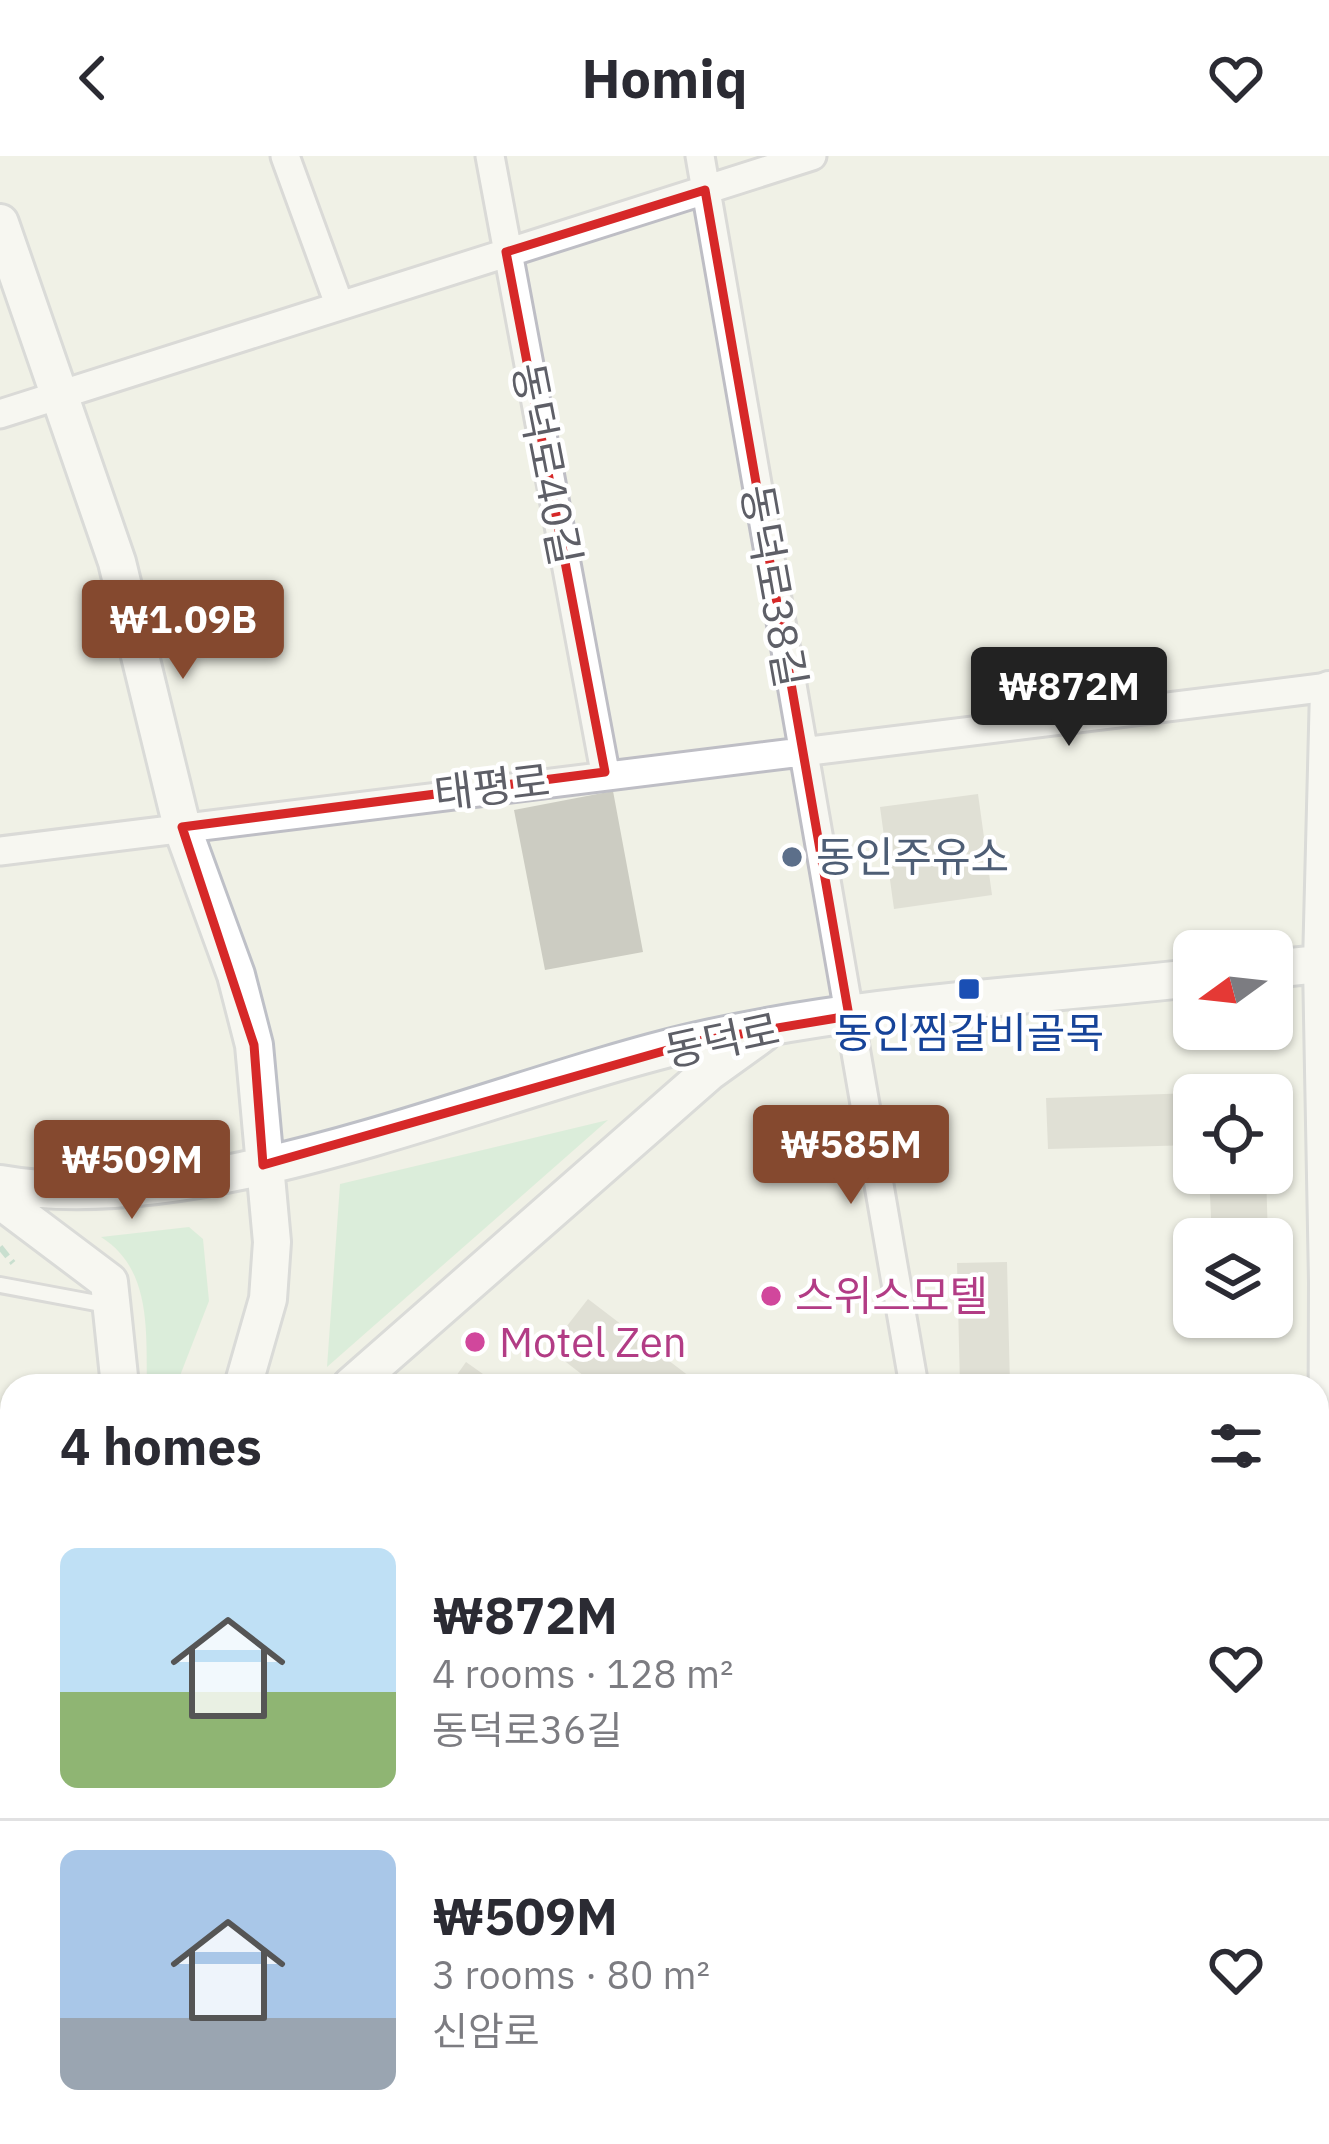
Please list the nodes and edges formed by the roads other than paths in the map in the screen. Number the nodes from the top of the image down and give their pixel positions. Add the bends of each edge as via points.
1 (285, 156) edge
2 (490, 156) edge
3 (700, 156) edge
4 (812, 156) edge
5 (705, 190) junction
6 (3, 241) edge
7 (506, 252) junction
8 (339, 304) junction
9 (59, 394) junction
10 (0, 414) edge
11 (1329, 688) edge
12 (802, 749) junction
13 (605, 772) junction
14 (182, 827) junction
15 (0, 851) edge
16 (1325, 963) edge
17 (1293, 967) edge
18 (1173, 980) edge
19 (849, 1016) junction
20 (767, 1029) junction
21 (263, 1165) junction
22 (0, 1184) edge
23 (0, 1200) edge
24 (1329, 1282) edge
25 (0, 1285) edge
26 (112, 1306) junction
27 (119, 1374) edge
28 (246, 1374) edge
29 (365, 1374) edge
30 (912, 1374) edge
31 (1328, 1374) edge

1 - 8 street
2 - 7 street, 동덕로40길
3 - 5 street, 동덕로38길
4 - 5 street
5 - 7 street
5 - 12 street, 동덕로38길
6 - 9 main road
7 - 8 street
7 - 13 street, 동덕로40길
8 - 9 street
9 - 10 street
9 - 14 main road via 117,562
11 - 12 street, 태평로
11 - 16 main road
12 - 13 street, 태평로
12 - 19 street, 동덕로38길
13 - 14 street, 태평로
14 - 15 street, 태평로
14 - 21 main road via 254,1045
16 - 17 main road
16 - 24 main road
18 - 19 main road, 동덕로
19 - 20 main road, 동덕로
19 - 30 street, 동덕로38길
20 - 21 main road, 동덕로 via 699,1041
20 - 29 main road
21 - 22 main road, 동덕로 via 47,1192
21 - 28 main road via 272,1242 268,1298
23 - 26 main road via 110,1282
24 - 31 main road
25 - 26 lane
26 - 27 main road

